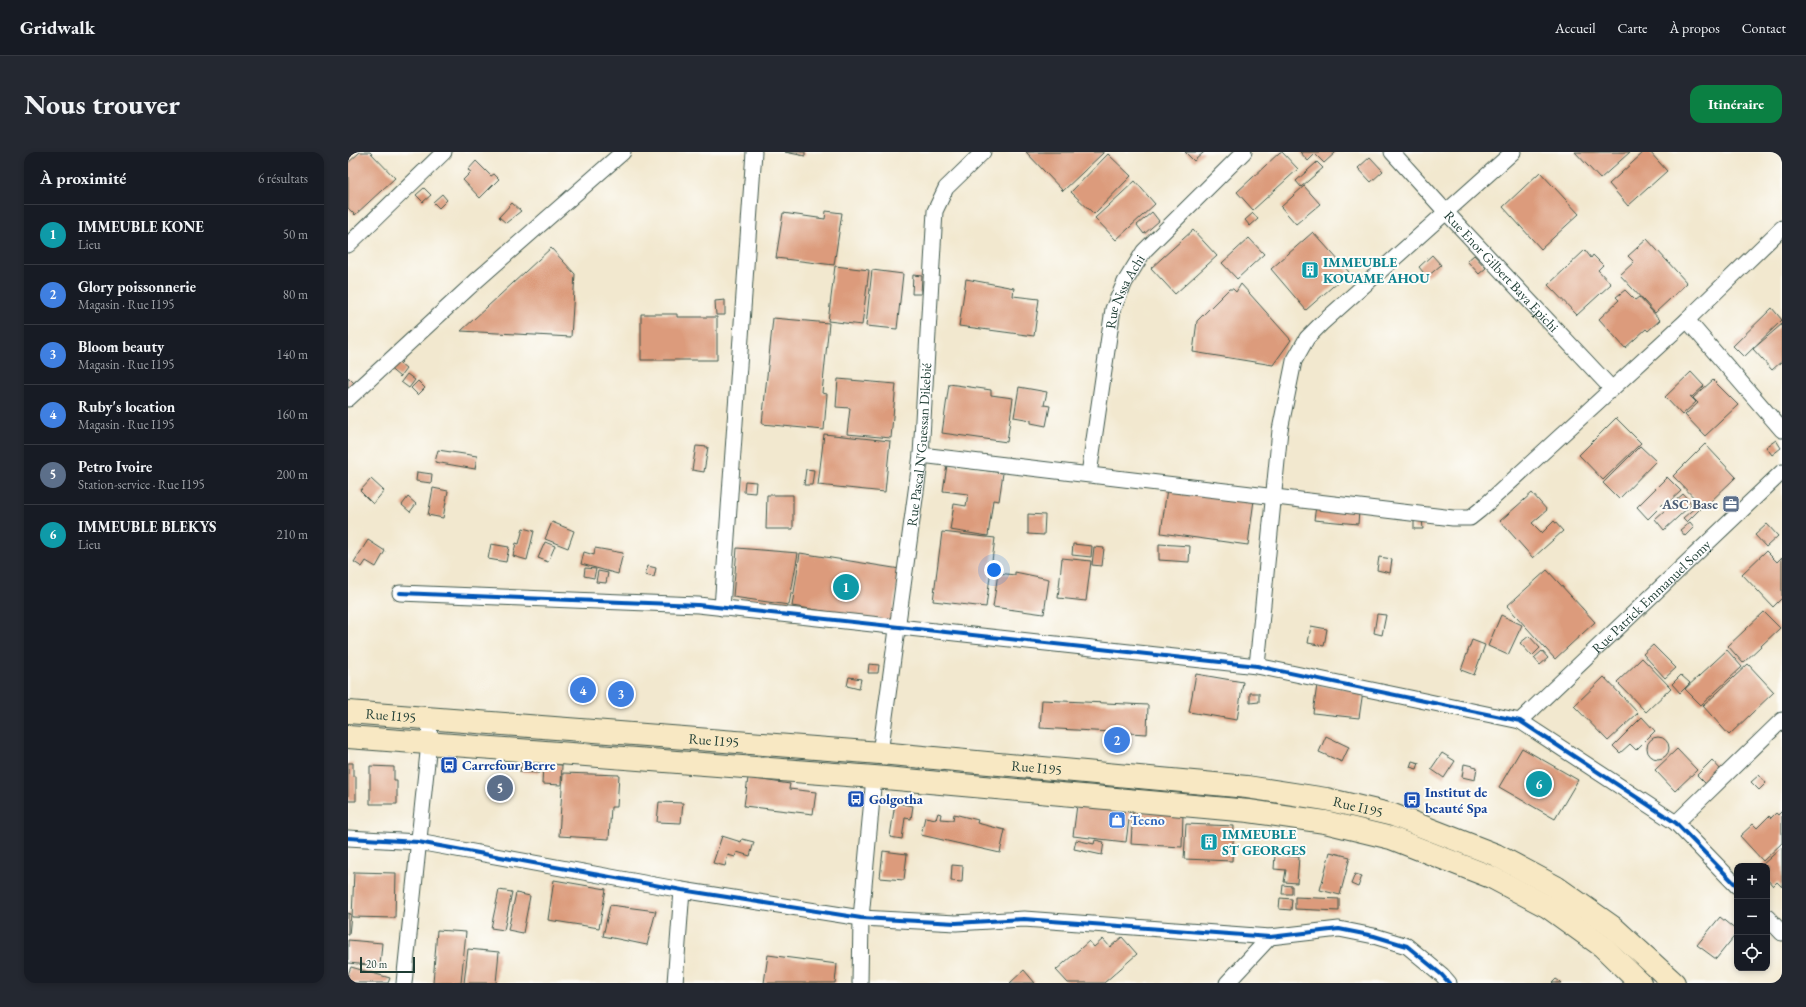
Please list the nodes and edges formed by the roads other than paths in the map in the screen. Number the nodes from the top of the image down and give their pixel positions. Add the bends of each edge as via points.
1 (444, 152) edge
2 (623, 152) edge
3 (754, 152) edge
4 (983, 152) edge
5 (1244, 152) edge
6 (1392, 152) edge
7 (1513, 152) edge
8 (1446, 212) junction
9 (1782, 228) edge
10 (348, 245) edge
11 (1687, 320) junction
12 (1612, 389) junction
13 (348, 399) edge
14 (1782, 430) edge
15 (921, 455) junction
16 (1782, 472) edge
17 (1089, 474) junction
18 (1274, 496) junction
19 (400, 593) dead end
20 (722, 608) junction
21 (897, 627) junction
22 (1257, 666) junction
23 (348, 712) edge
24 (430, 718) junction
25 (1782, 720) edge
26 (1520, 721) junction
27 (348, 737) edge
28 (429, 743) junction
29 (880, 753) junction
30 (874, 777) junction
31 (1676, 822) junction
32 (348, 838) edge
33 (418, 842) junction
34 (1734, 883) edge
35 (682, 890) junction
36 (861, 918) junction
37 (1770, 920) edge
38 (1782, 933) edge
39 (1270, 937) junction
40 (404, 983) edge
41 (676, 983) edge
42 (860, 983) edge
43 (1227, 983) edge
44 (1449, 983) edge
45 (1640, 983) edge
46 (1674, 983) edge

1 - 10 street
2 - 13 street via 476,281
3 - 20 street
4 - 15 street, Rue Pascal N'Guessan Dikebié via 946,188 935,211
5 - 17 street, Rue Nssa Achi via 1144,251 1125,282 1113,310
6 - 8 street, Rue Enor Gilbert Baya Epichi
7 - 8 street
8 - 12 street, Rue Enor Gilbert Baya Epichi
8 - 18 street via 1307,338 1294,361 1280,430
9 - 11 street
11 - 12 street
11 - 14 street
12 - 18 street via 1470,518
15 - 17 street
15 - 21 street, Rue Pascal N'Guessan Dikebié
16 - 26 street, Rue Patrick Emmanuel Somy
17 - 18 street
18 - 22 street
19 - 20 street
20 - 21 street
21 - 22 street
21 - 29 street, Rue Pascal N'Guessan Dikebié
22 - 26 street
23 - 24 main road, Rue I195
24 - 28 street
24 - 29 main road, Rue I195
25 - 31 street
26 - 31 street
27 - 28 main road, Rue I195
28 - 30 main road, Rue I195
28 - 33 street
29 - 46 main road, Rue I195 via 1247,787 1326,799 1393,816 1496,855 1556,887 1614,928
30 - 36 street
30 - 45 main road, Rue I195 via 1249,811 1325,822 1391,838 1491,877 1548,907 1602,946
31 - 34 street
32 - 33 street
33 - 35 street
33 - 40 street
35 - 36 street
35 - 41 street
36 - 39 street via 956,923 1024,919
36 - 42 street
37 - 38 street
39 - 43 street
39 - 44 street via 1339,929 1374,936 1407,946

